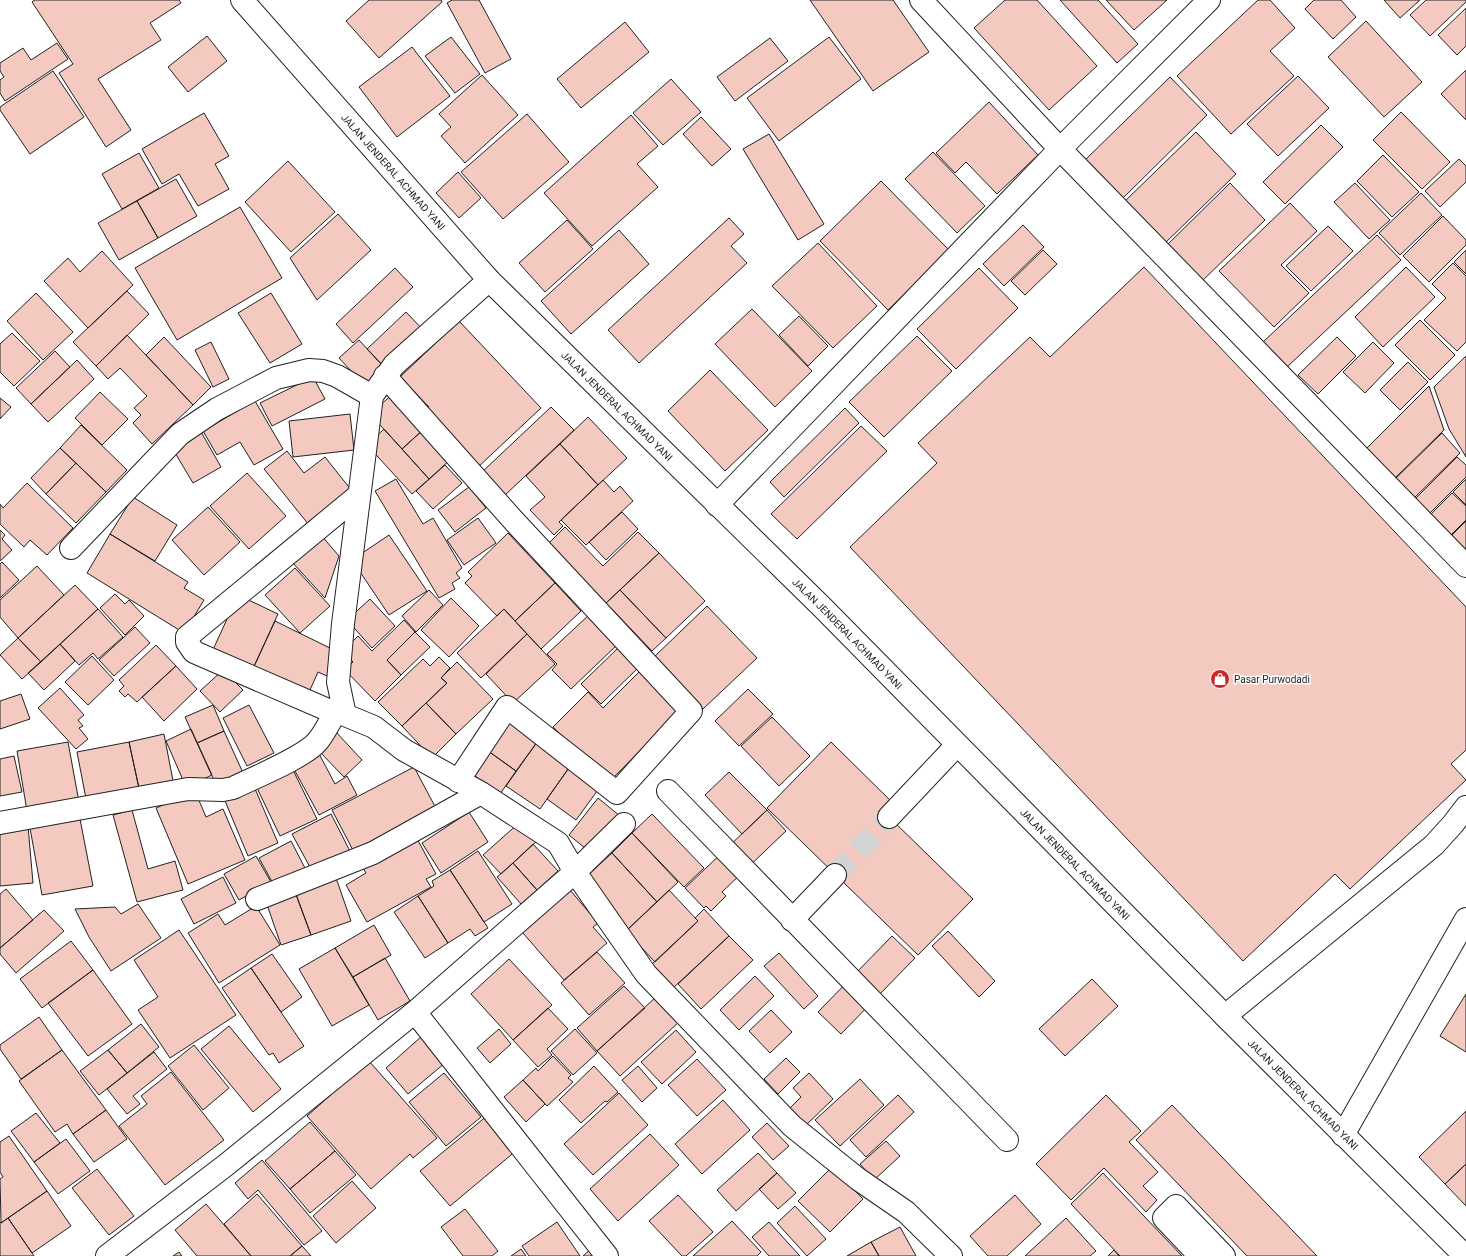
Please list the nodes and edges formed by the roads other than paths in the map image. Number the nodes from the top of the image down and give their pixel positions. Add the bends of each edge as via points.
1 (242, 0) edge
2 (921, 0) edge
3 (1209, 0) edge
4 (1060, 149) junction
5 (489, 280) junction
6 (384, 376) junction
7 (372, 396) junction
8 (359, 495) junction
9 (717, 505) junction
10 (71, 548) dead end
11 (1466, 566) edge
12 (340, 714) junction
13 (957, 745) junction
14 (458, 781) junction
15 (668, 791) dead end
16 (481, 794) junction
17 (1466, 807) edge
18 (889, 817) tunnel mouth
19 (0, 823) edge
20 (624, 824) dead end
21 (575, 872) junction
22 (835, 875) tunnel mouth
23 (257, 899) dead end
24 (1466, 919) edge
25 (792, 920) junction
26 (415, 1012) junction
27 (1225, 1016) junction
28 (1343, 1135) junction
29 (1007, 1140) dead end
30 (108, 1256) edge
31 (607, 1256) edge
32 (951, 1256) edge
33 (1200, 1256) edge
34 (1224, 1256) edge
35 (1465, 1256) edge

1 - 5 street, JALAN JENDERAL ACHMAD YANI
2 - 4 street
3 - 4 street
4 - 9 street
4 - 11 street
5 - 6 street
5 - 9 street, JALAN JENDERAL ACHMAD YANI
6 - 7 street
6 - 14 street via 514,521 691,711 617,793 507,707
7 - 8 street
7 - 10 street via 323,371 310,370 276,378 217,408 180,434
8 - 12 street via 343,624 338,682
8 - 12 street via 187,637 187,642 194,652
9 - 13 street, JALAN JENDERAL ACHMAD YANI via 822,607
12 - 14 street via 374,727 404,750
12 - 19 street via 317,743 288,761 233,788 188,789
13 - 18 street
13 - 27 street, JALAN JENDERAL ACHMAD YANI
14 - 16 street
15 - 25 street
16 - 21 street via 558,843
16 - 23 street via 373,853
17 - 27 street via 1434,845
20 - 21 street
21 - 26 street
21 - 32 street via 646,974 792,1126 858,1179 906,1212
22 - 25 street
24 - 28 street
25 - 29 street
26 - 30 street via 226,1165
26 - 31 street
27 - 28 street, JALAN JENDERAL ACHMAD YANI
28 - 35 street, JALAN JENDERAL ACHMAD YANI
33 - 34 street via 1164,1218 1176,1206

